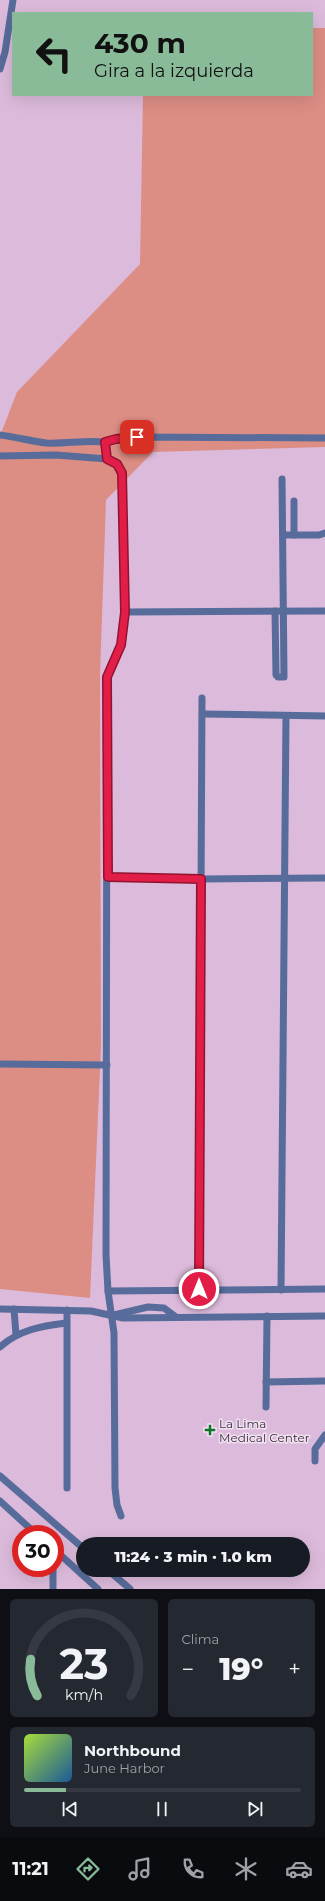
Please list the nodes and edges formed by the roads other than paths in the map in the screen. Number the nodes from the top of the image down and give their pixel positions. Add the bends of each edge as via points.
1 (13, 0) edge
2 (0, 69) edge
3 (0, 435) edge
4 (325, 438) edge
5 (105, 442) junction
6 (0, 456) edge
7 (107, 459) junction
8 (282, 479) dead end
9 (294, 501) dead end
10 (325, 533) edge
11 (282, 535) junction
12 (294, 535) junction
13 (284, 610) junction
14 (275, 611) junction
15 (325, 611) edge
16 (125, 612) junction
17 (202, 698) dead end
18 (203, 714) junction
19 (286, 716) junction
20 (325, 716) edge
21 (108, 877) junction
22 (325, 878) edge
23 (201, 879) junction
24 (284, 879) junction
25 (0, 1064) edge
26 (107, 1065) junction
27 (199, 1289) junction
28 (325, 1289) edge
29 (108, 1290) junction
30 (281, 1290) junction
31 (0, 1309) edge
32 (14, 1309) junction
33 (67, 1310) junction
34 (112, 1316) junction
35 (268, 1316) junction
36 (325, 1316) edge
37 (176, 1317) junction
38 (66, 1323) junction
39 (16, 1335) junction
40 (0, 1347) edge
41 (325, 1381) edge
42 (266, 1382) junction
43 (266, 1407) dead end
44 (325, 1435) edge
45 (314, 1461) dead end
46 (0, 1476) edge
47 (67, 1488) dead end
48 (0, 1501) edge
49 (121, 1516) dead end
50 (26, 1525) edge
51 (76, 1542) edge
52 (64, 1558) edge
53 (53, 1577) edge
54 (116, 1577) edge
55 (53, 1589) edge
56 (98, 1589) edge
57 (130, 1589) edge

1 - 2 street
3 - 5 street via 46,443
4 - 5 street via 137,437
5 - 7 street
6 - 7 street via 56,455
7 - 16 street via 117,464 122,473
8 - 11 street
9 - 12 street
10 - 12 street
11 - 12 street
11 - 13 street
13 - 14 street
13 - 14 street via 282,678 276,675
13 - 15 street
14 - 16 street
16 - 21 street via 121,645 107,677
17 - 18 street
18 - 19 street
18 - 23 street
19 - 20 street
19 - 24 street
21 - 23 street
21 - 26 street
22 - 24 street
23 - 24 street
23 - 27 street
24 - 30 street
25 - 26 street
26 - 29 street
27 - 29 street
27 - 30 street
28 - 30 street
29 - 34 street
31 - 32 street
32 - 33 street
32 - 39 street
33 - 34 street via 91,1311
33 - 38 street
34 - 37 street
34 - 37 street via 148,1307 164,1308
34 - 49 street via 114,1488
35 - 36 street
35 - 37 street
35 - 42 street
38 - 39 street
38 - 47 street
39 - 40 street
41 - 42 street
42 - 43 street
44 - 45 street via 315,1449
46 - 51 street
48 - 50 street
52 - 56 street
53 - 55 street
54 - 57 street

